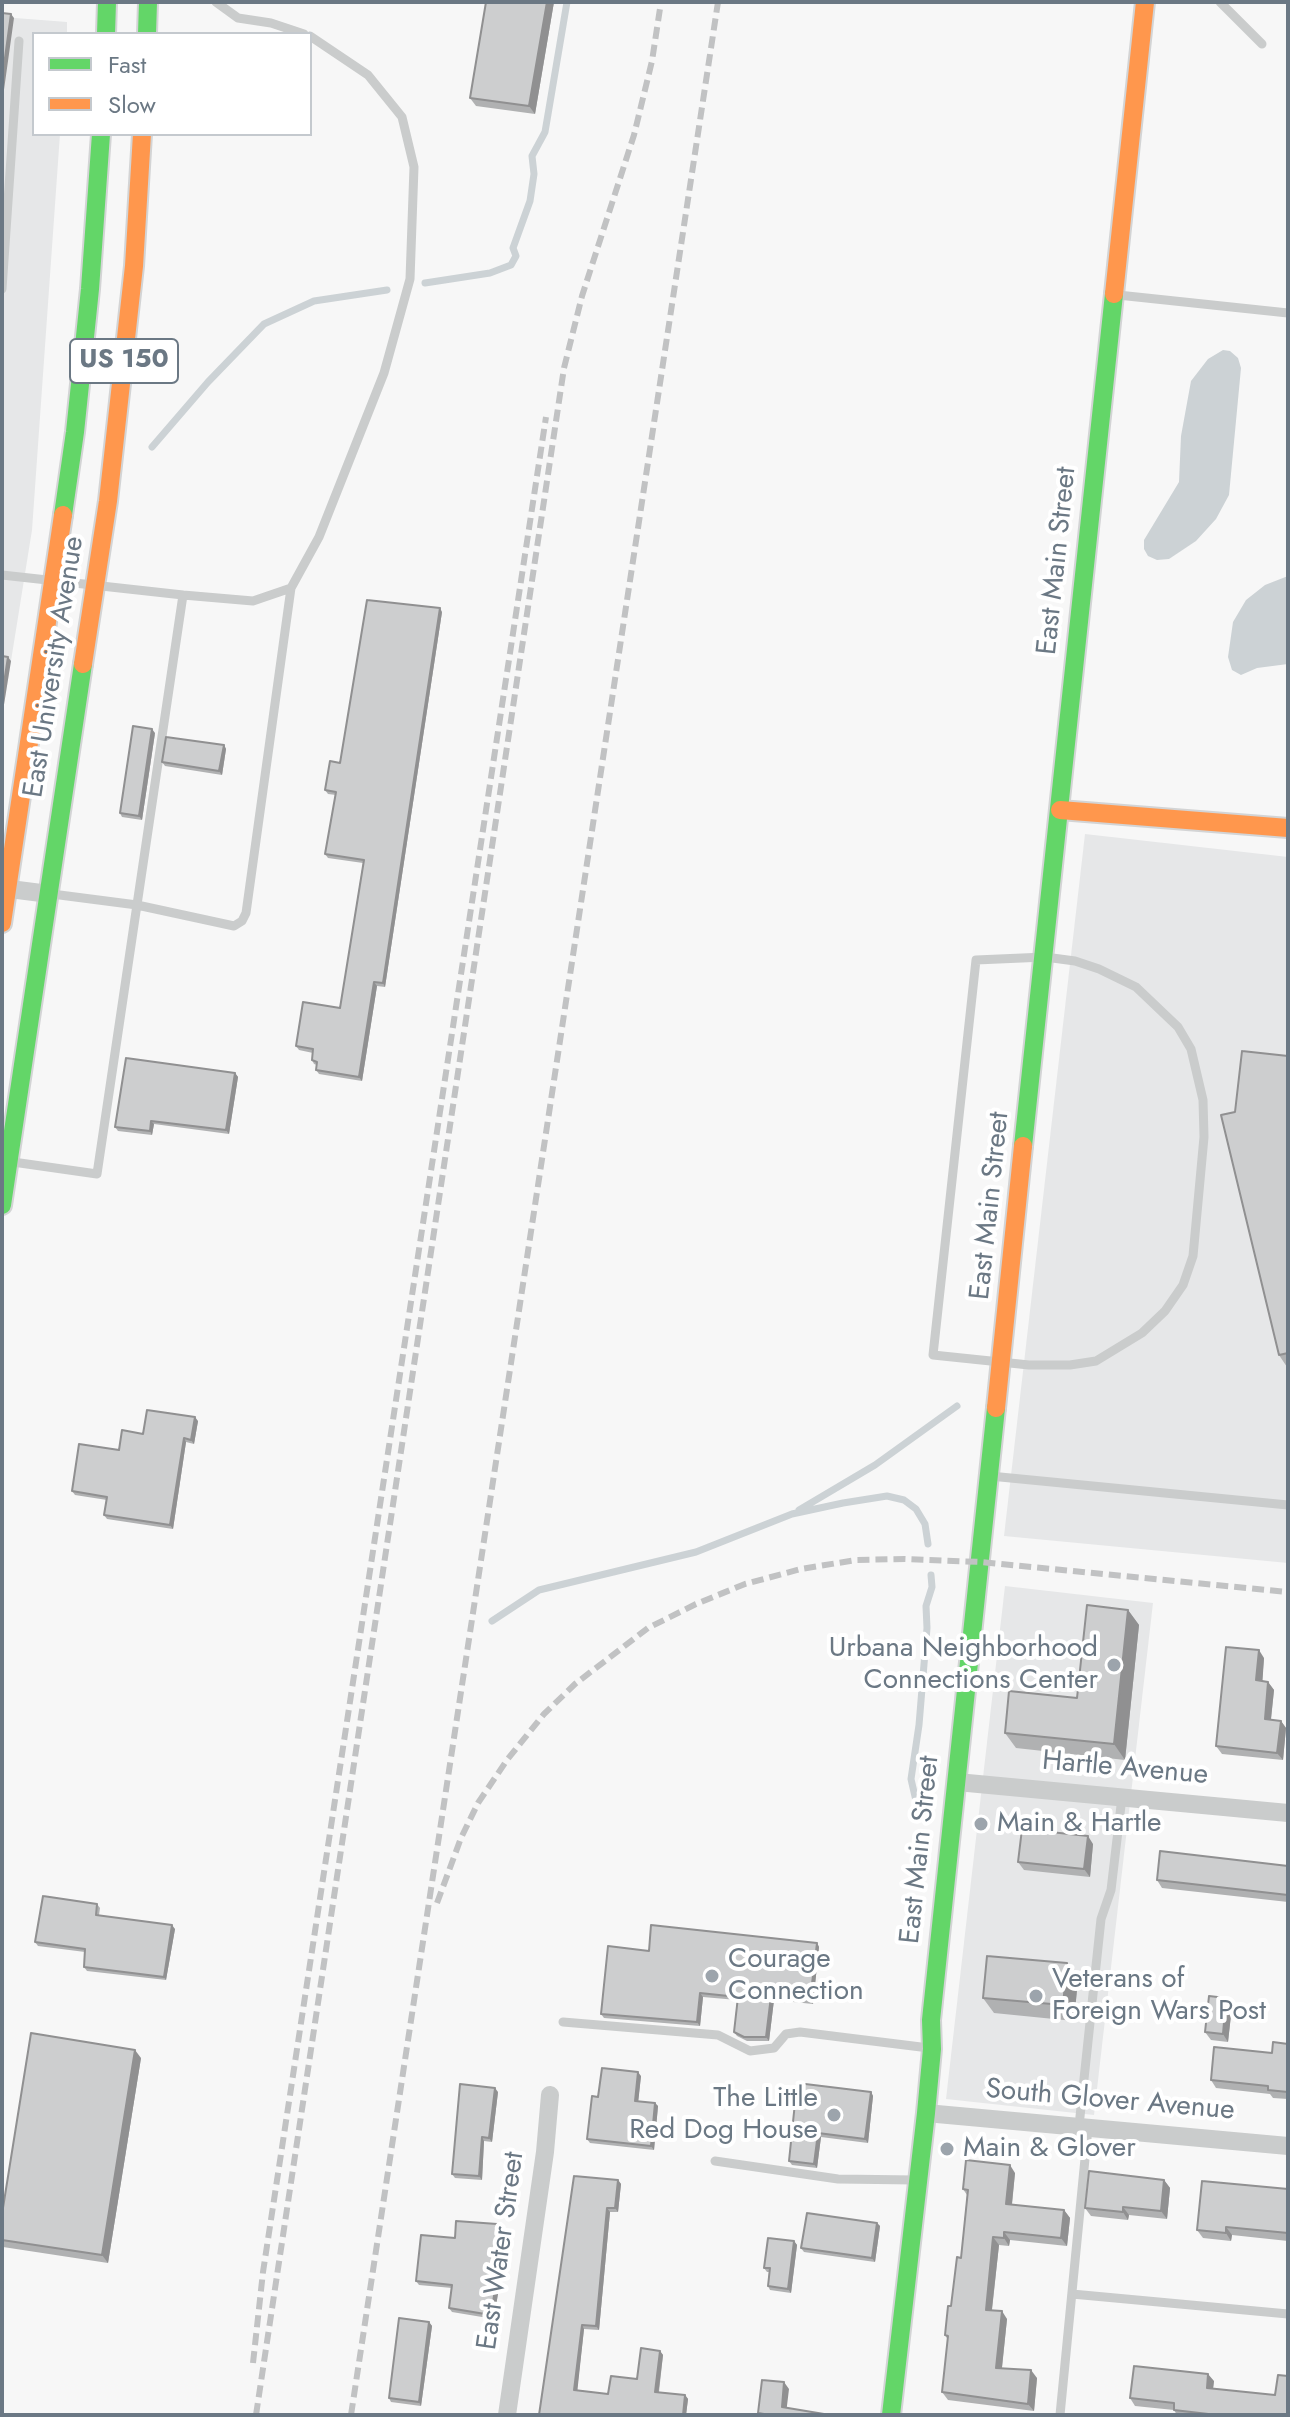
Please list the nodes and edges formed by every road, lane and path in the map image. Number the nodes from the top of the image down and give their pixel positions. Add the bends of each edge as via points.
1 (107, 2) edge
2 (148, 2) edge
3 (216, 2) edge
4 (1145, 2) edge
5 (1220, 2) edge
6 (106, 32) edge
7 (147, 32) edge
8 (298, 32) edge
9 (312, 38) edge
10 (19, 41) dead end
11 (1262, 44) dead end
12 (2, 116) edge
13 (14, 117) junction
14 (101, 136) edge
15 (142, 136) edge
16 (2, 289) edge
17 (1114, 295) junction
18 (1288, 313) edge
19 (2, 575) edge
20 (54, 582) junction
21 (95, 587) junction
22 (291, 588) junction
23 (183, 595) junction
24 (1060, 810) junction
25 (1288, 828) edge
26 (5, 888) edge
27 (49, 894) junction
28 (137, 905) junction
29 (2, 923) edge
30 (1045, 957) junction
31 (9, 1162) junction
32 (2, 1205) edge
33 (1002, 1363) junction
34 (990, 1476) junction
35 (1288, 1505) edge
36 (957, 1782) junction
37 (1122, 1797) junction
38 (1288, 1813) edge
39 (563, 2022) dead end
40 (932, 2049) junction
41 (550, 2095) dead end
42 (926, 2113) junction
43 (1084, 2127) junction
44 (1288, 2146) edge
45 (715, 2161) dead end
46 (918, 2181) junction
47 (1072, 2294) junction
48 (1288, 2314) edge
49 (507, 2415) edge
50 (891, 2415) edge
51 (1060, 2415) edge

1 - 6 main road
2 - 7 main road
3 - 8 lane via 238,18
4 - 17 main road, East Main Street
5 - 11 lane
9 - 22 lane via 368,75 402,117 414,167 410,279 384,373 319,537
10 - 13 lane
12 - 13 lane
13 - 16 lane
14 - 20 main road, East University Avenue / US 150 via 79,396
15 - 21 main road, East University Avenue / US 150 via 122,385
17 - 18 lane
17 - 24 main road, East Main Street
19 - 20 lane
20 - 21 lane
20 - 26 main road, East University Avenue / US 150
21 - 23 lane
21 - 27 main road, East University Avenue / US 150
22 - 23 lane via 253,601
22 - 28 lane via 246,913 234,926
23 - 28 lane
24 - 25 main road
24 - 30 main road, East Main Street
26 - 27 street
26 - 29 main road, East University Avenue / US 150
27 - 28 lane
27 - 31 main road, East University Avenue / US 150
28 - 31 lane via 97,1174
30 - 33 main road, East Main Street
30 - 33 lane via 976,960 933,1355
30 - 33 lane via 1075,961 1136,987 1178,1027 1191,1049 1203,1100 1204,1137 1193,1256 1183,1285 1165,1311 1142,1333 1096,1361
31 - 32 main road, East University Avenue / US 150
33 - 34 main road, East Main Street
34 - 35 lane
34 - 36 main road, East Main Street
36 - 37 street, Hartle Avenue
36 - 40 main road, East Main Street
37 - 38 street, Hartle Avenue
37 - 43 lane via 1111,1890 1101,1919
39 - 40 lane via 718,2035 750,2051 774,2048 786,2034 800,2032
40 - 42 main road, East Main Street
41 - 49 street, East Water Street
42 - 43 street, South Glover Avenue
42 - 46 main road, East Main Street
43 - 44 street, South Glover Avenue
43 - 47 lane
45 - 46 lane via 838,2179
46 - 50 main road, East Main Street
47 - 48 lane
47 - 51 lane

